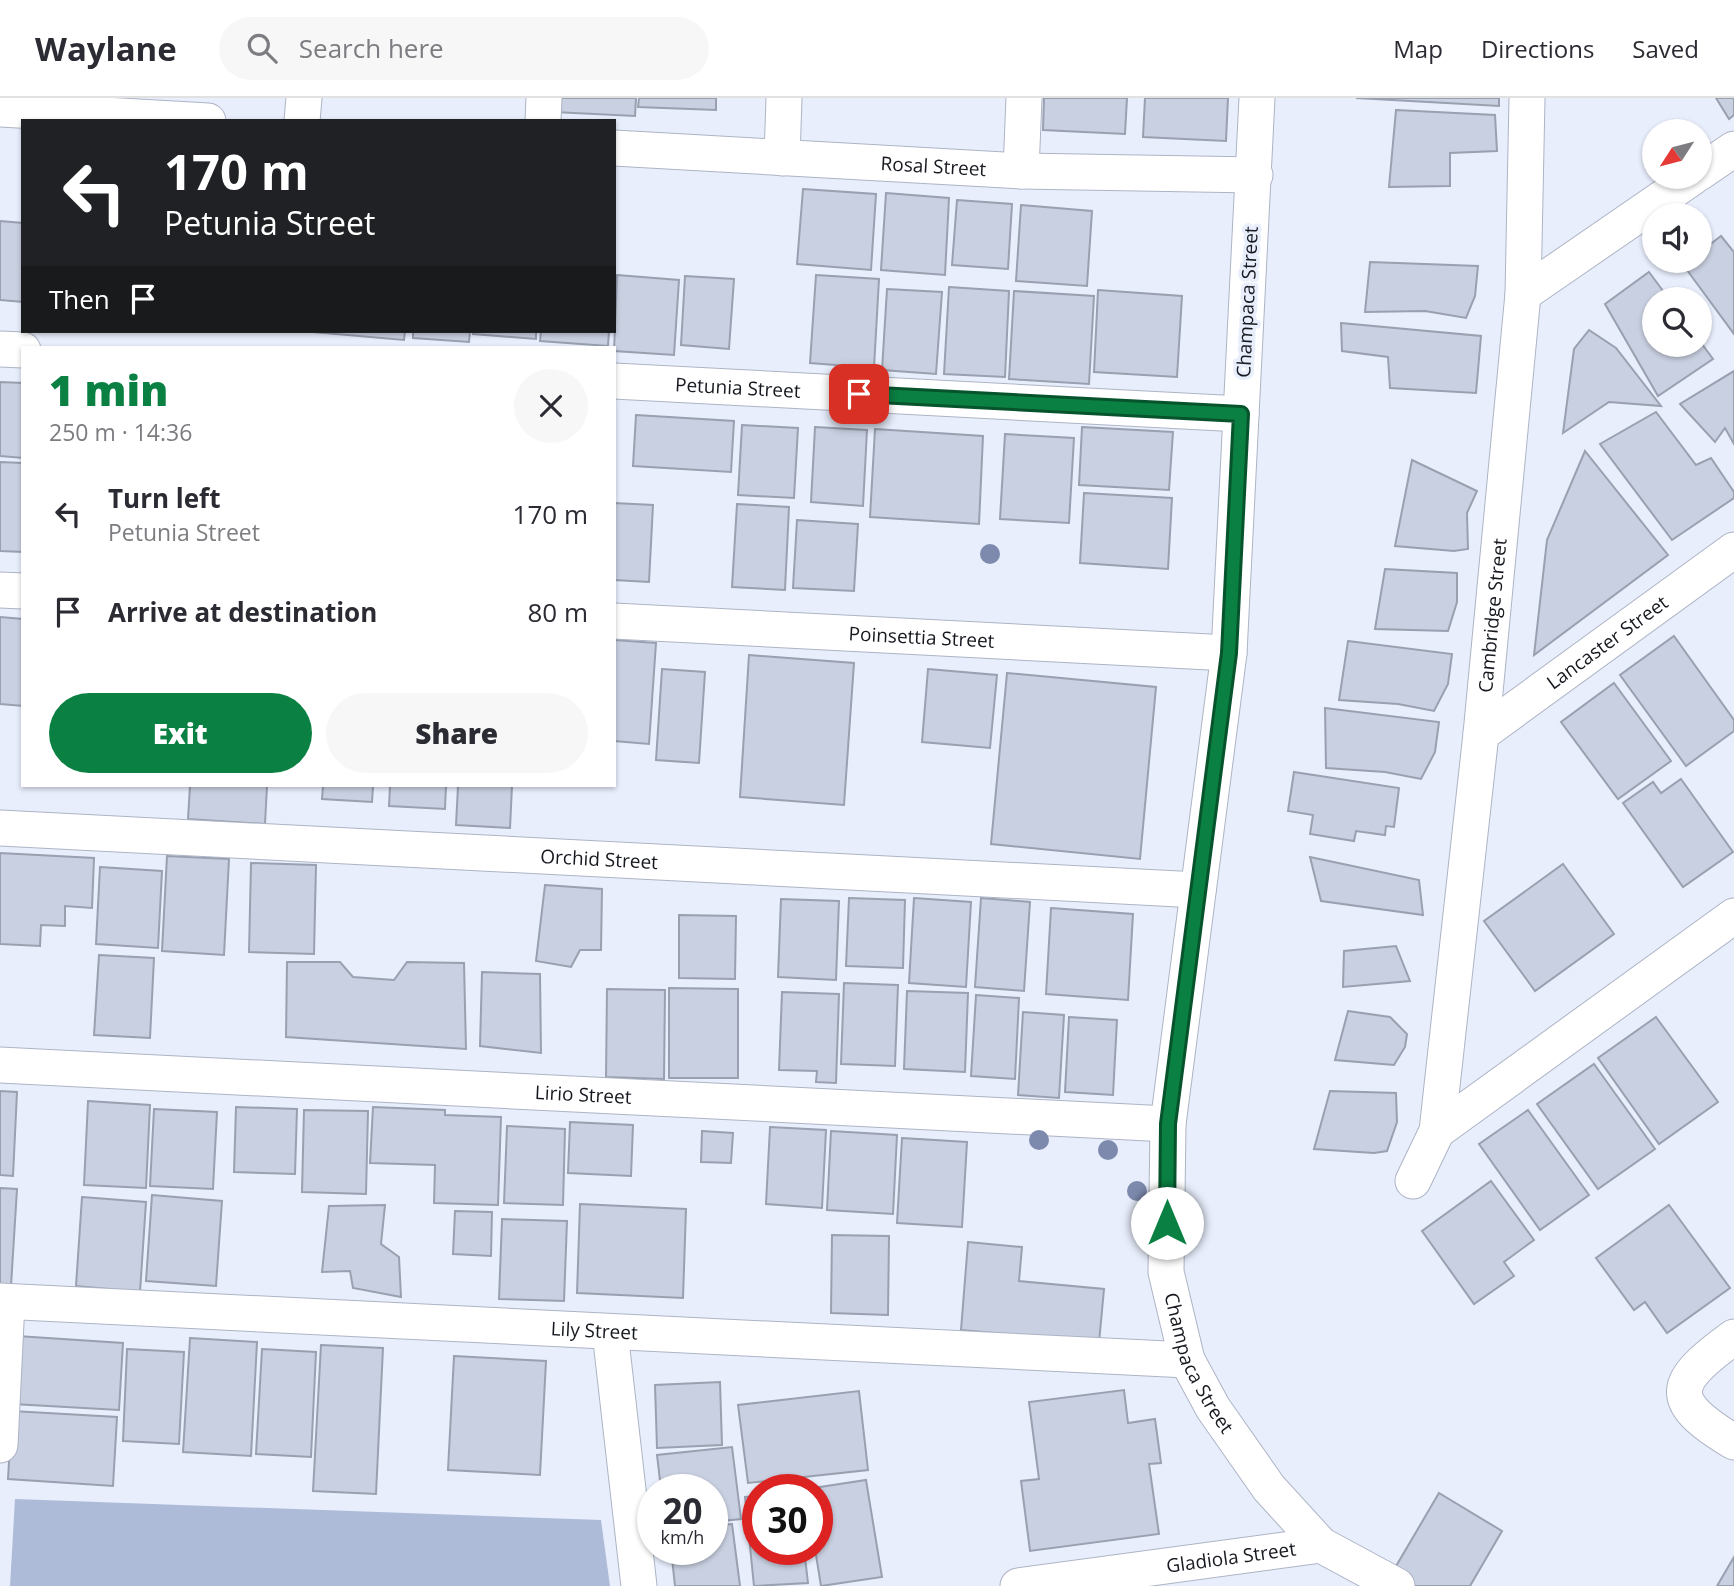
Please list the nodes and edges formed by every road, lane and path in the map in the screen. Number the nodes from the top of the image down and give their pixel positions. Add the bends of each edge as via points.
1 (304, 98) edge
2 (544, 98) edge
3 (784, 98) edge
4 (1024, 98) edge
5 (1257, 98) edge
6 (1527, 98) edge
7 (72, 105) edge
8 (0, 109) edge
9 (191, 119) edge
10 (302, 119) edge
11 (543, 119) edge
12 (616, 148) edge
13 (1734, 149) edge
14 (782, 158) junction
15 (1712, 164) edge
16 (1021, 171) junction
17 (1255, 175) junction
18 (1676, 189) edge
19 (1523, 294) junction
20 (0, 349) edge
21 (21, 350) edge
22 (616, 382) edge
23 (1241, 414) junction
24 (1734, 550) edge
25 (0, 590) edge
26 (21, 591) edge
27 (616, 621) edge
28 (1229, 653) junction
29 (1481, 734) junction
30 (0, 828) edge
31 (1198, 890) junction
32 (1734, 916) edge
33 (0, 1065) edge
34 (1168, 1124) junction
35 (1437, 1131) junction
36 (1413, 1181) dead end
37 (3, 1301) edge
38 (610, 1332) junction
39 (1734, 1337) edge
40 (1187, 1360) junction
41 (1734, 1442) edge
42 (0, 1445) edge
43 (1321, 1545) junction
44 (639, 1586) edge
45 (1018, 1586) edge
46 (1397, 1586) edge

1 - 10 street
2 - 11 street
3 - 14 street
4 - 16 street
5 - 17 street, Champaca Street
6 - 19 street, Cambridge Street
7 - 8 street
7 - 9 street
12 - 14 street, Rosal Street
13 - 15 street
14 - 16 street, Rosal Street
16 - 17 street, Rosal Street
17 - 23 street, Champaca Street
18 - 19 street
19 - 29 street, Cambridge Street
20 - 21 street
22 - 23 street, Petunia Street
23 - 28 street, Champaca Street
24 - 29 street, Lancaster Street
25 - 26 street
27 - 28 street, Poinsettia Street
28 - 31 street, Champaca Street
29 - 35 street, Cambridge Street
30 - 31 street, Orchid Street
31 - 34 street, Champaca Street
32 - 35 street, Cambridge Street
33 - 34 street, Lirio Street
34 - 40 street, Champaca Street via 1166,1272
35 - 36 street, Cambridge Street
37 - 38 street, Lily Street
37 - 42 street
38 - 40 street, Lily Street
38 - 44 street
39 - 41 street via 1692,1370 1685,1387 1687,1407 1701,1422
40 - 43 street, Champaca Street via 1213,1408 1269,1488
43 - 45 street, Gladiola Street
43 - 46 street, Champaca Street

